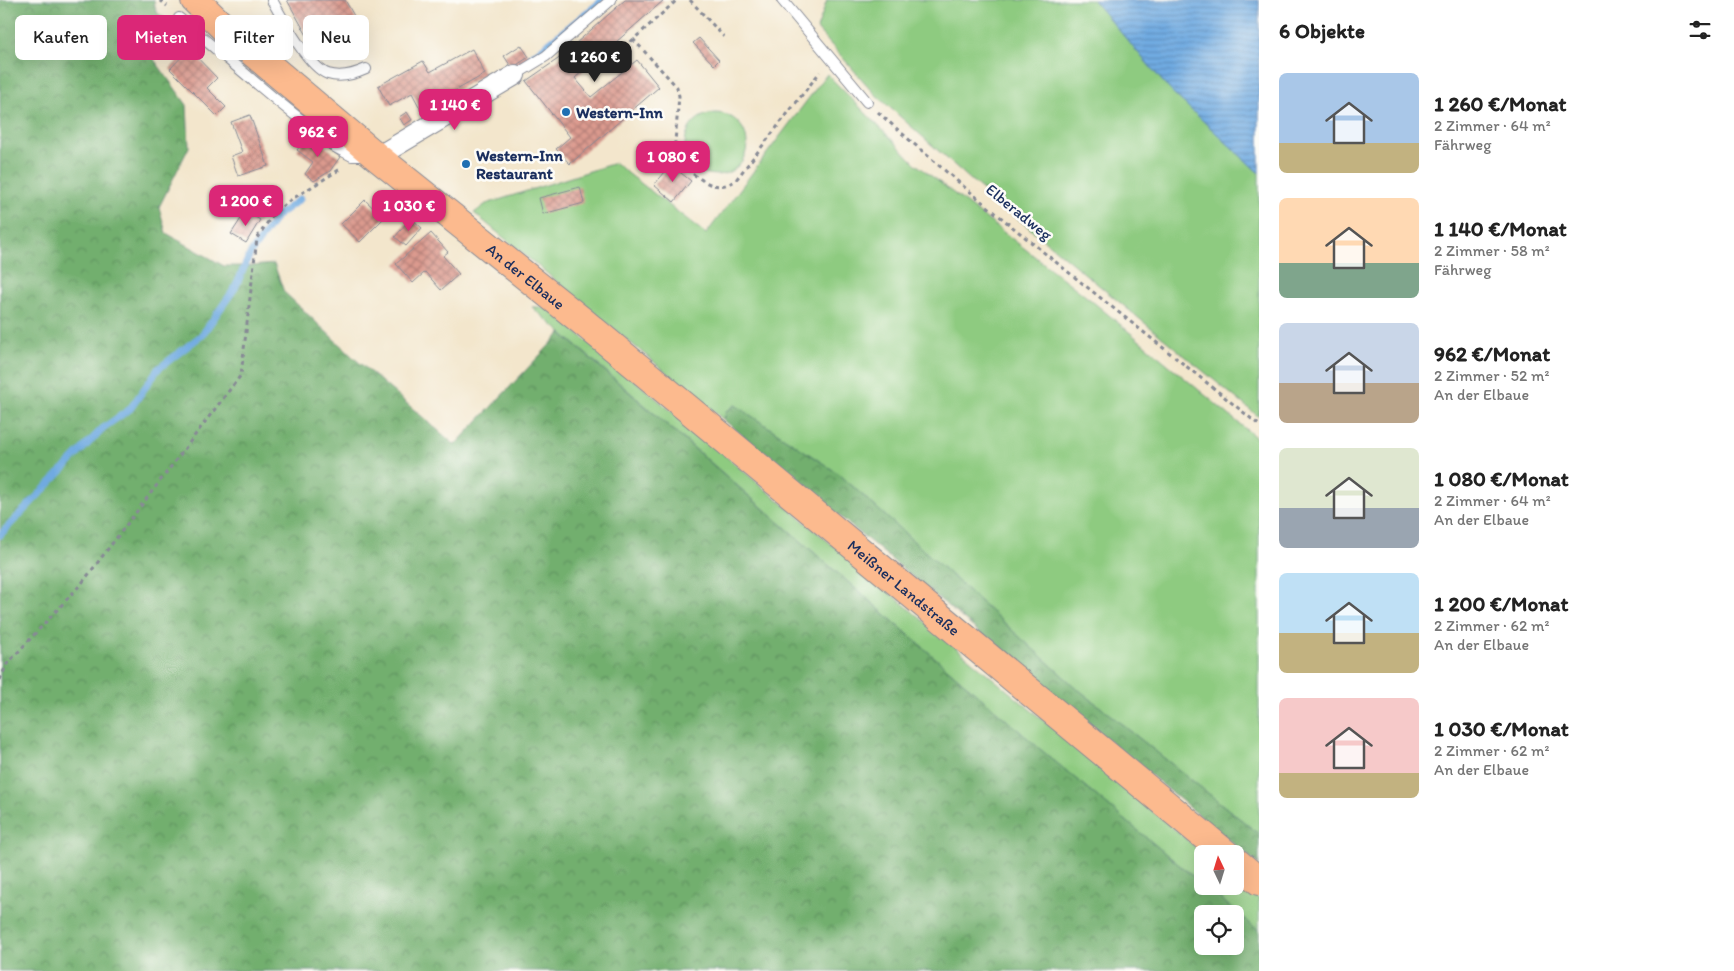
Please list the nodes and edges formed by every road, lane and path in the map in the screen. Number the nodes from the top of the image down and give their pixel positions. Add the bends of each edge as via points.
1 (272, 0) edge
2 (611, 0) edge
3 (677, 0) edge
4 (690, 0) edge
5 (782, 0) edge
6 (187, 9) edge
7 (724, 37) dead end
8 (633, 39) junction
9 (830, 59) junction
10 (366, 69) dead end
11 (595, 74) dead end
12 (515, 75) joint
13 (867, 102) joint
14 (366, 154) junction
15 (582, 321) joint
16 (1259, 425) edge
17 (0, 680) edge
18 (1215, 845) edge
19 (1244, 868) edge
20 (1259, 881) edge

1 - 10 lane via 289,31 320,69 341,76
2 - 12 lane via 546,56
3 - 8 path
4 - 7 path
5 - 9 lane
6 - 14 main road, An der Elbaue via 225,29
8 - 9 path via 676,88 679,96 676,159 715,186 726,186 736,181
8 - 11 path
9 - 13 lane
12 - 14 street
13 - 16 path, Elberadweg via 922,152
14 - 15 main road, An der Elbaue
14 - 17 path via 274,213 257,238 241,375 82,583 7,664
15 - 18 main road, Meißner Landstraße
19 - 20 main road

